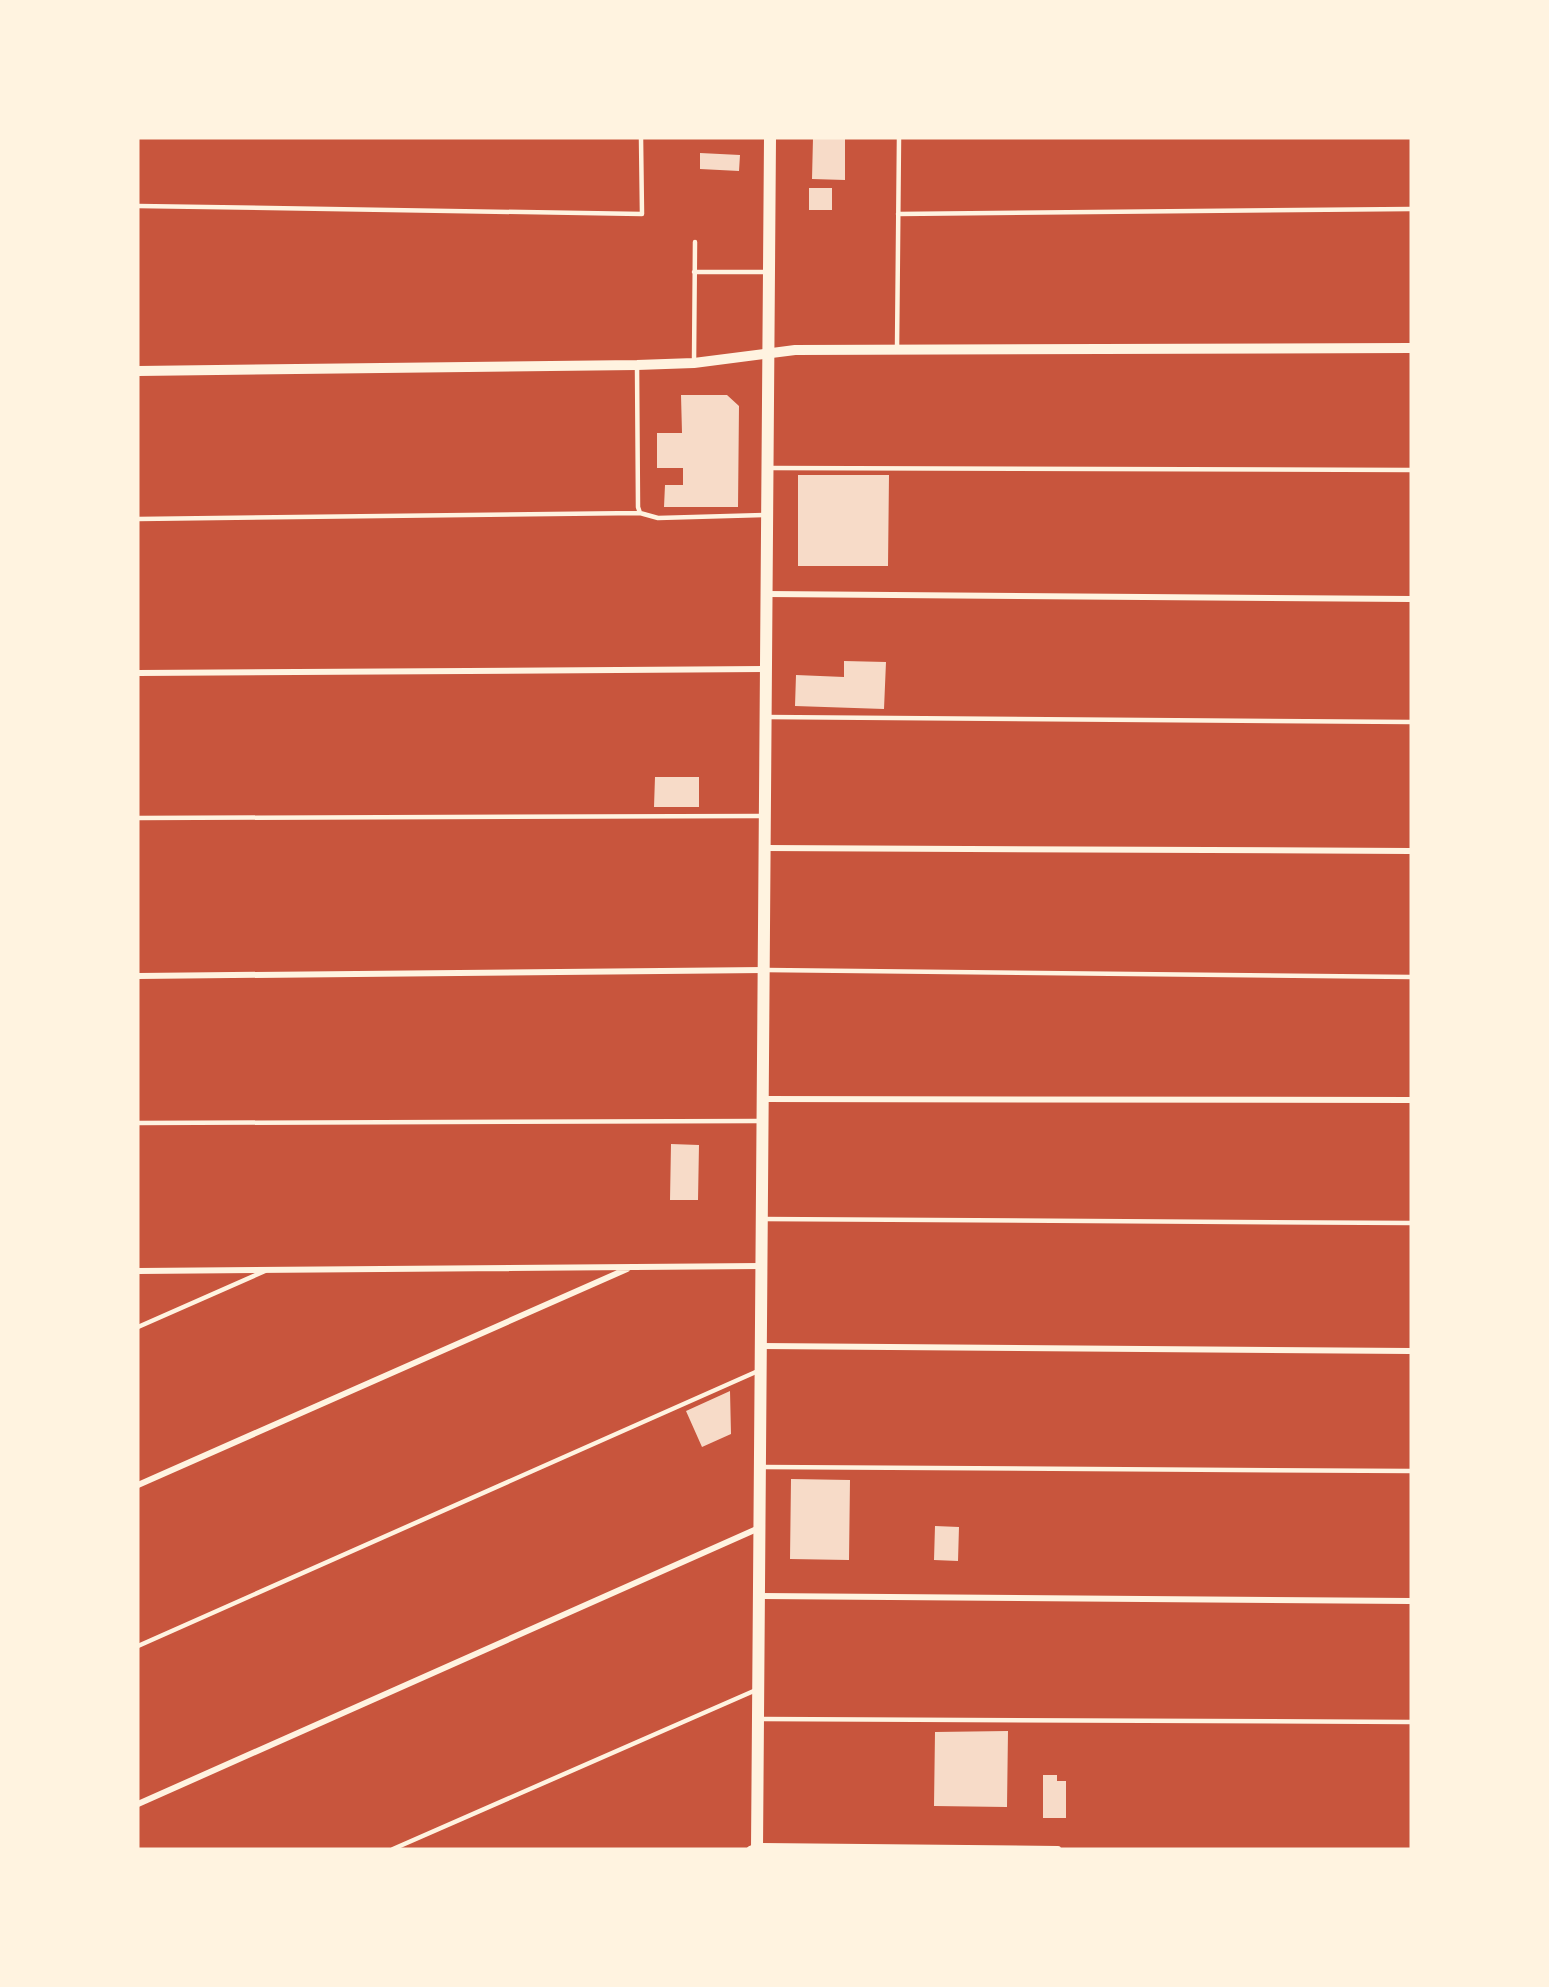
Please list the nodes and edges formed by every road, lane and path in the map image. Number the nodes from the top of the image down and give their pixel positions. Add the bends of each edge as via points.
1 (641, 138) edge
2 (770, 138) edge
3 (899, 138) edge
4 (138, 206) edge
5 (1411, 209) edge
6 (898, 214) junction
7 (695, 242) dead end
8 (694, 272) junction
9 (769, 273) junction
10 (1411, 348) edge
11 (897, 350) junction
12 (768, 352) junction
13 (694, 363) junction
14 (637, 365) junction
15 (138, 371) edge
16 (767, 468) junction
17 (1411, 470) edge
18 (640, 513) junction
19 (767, 515) junction
20 (138, 519) edge
21 (767, 594) junction
22 (1411, 599) edge
23 (766, 669) junction
24 (138, 673) edge
25 (766, 717) junction
26 (1411, 722) edge
27 (765, 816) junction
28 (138, 818) edge
29 (765, 848) junction
30 (1411, 851) edge
31 (764, 970) junction
32 (138, 976) edge
33 (1411, 976) edge
34 (763, 1099) junction
35 (1411, 1100) edge
36 (763, 1120) junction
37 (138, 1123) edge
38 (762, 1218) junction
39 (1411, 1223) edge
40 (761, 1266) junction
41 (631, 1267) junction
42 (268, 1270) junction
43 (138, 1271) edge
44 (138, 1327) edge
45 (761, 1346) junction
46 (1411, 1351) edge
47 (761, 1370) junction
48 (760, 1467) junction
49 (1411, 1471) edge
50 (138, 1485) edge
51 (759, 1528) junction
52 (759, 1596) junction
53 (1411, 1601) edge
54 (138, 1646) edge
55 (758, 1689) junction
56 (758, 1719) junction
57 (1411, 1722) edge
58 (138, 1804) edge
59 (754, 1848) edge
60 (393, 1849) edge
61 (1058, 1849) edge

1 - 4 lane via 642,214
2 - 9 main road
3 - 6 lane
5 - 6 lane
6 - 11 lane
7 - 8 lane
8 - 9 lane
8 - 13 lane
9 - 12 main road
10 - 11 street
11 - 12 street
12 - 13 street
12 - 16 main road
13 - 14 street
14 - 15 street
14 - 18 lane
16 - 17 lane
16 - 19 main road
18 - 19 lane via 658,518
18 - 20 lane
19 - 21 main road
21 - 22 street
21 - 23 main road
23 - 24 street
23 - 25 main road
25 - 26 lane
25 - 27 main road
27 - 28 lane
27 - 29 main road
29 - 30 street
29 - 31 main road
31 - 32 street
31 - 33 lane
31 - 34 main road
34 - 35 street
34 - 36 main road
36 - 37 lane
36 - 38 main road
38 - 39 lane
38 - 40 main road
40 - 41 street
40 - 45 main road
41 - 42 street
41 - 50 street
42 - 43 street
42 - 44 lane
45 - 46 street
45 - 47 main road
47 - 48 main road
47 - 54 lane
48 - 49 lane
48 - 51 main road
51 - 52 main road
51 - 58 street
52 - 53 street
52 - 55 main road
55 - 56 main road
55 - 60 lane
56 - 57 lane
56 - 59 main road
59 - 61 street

